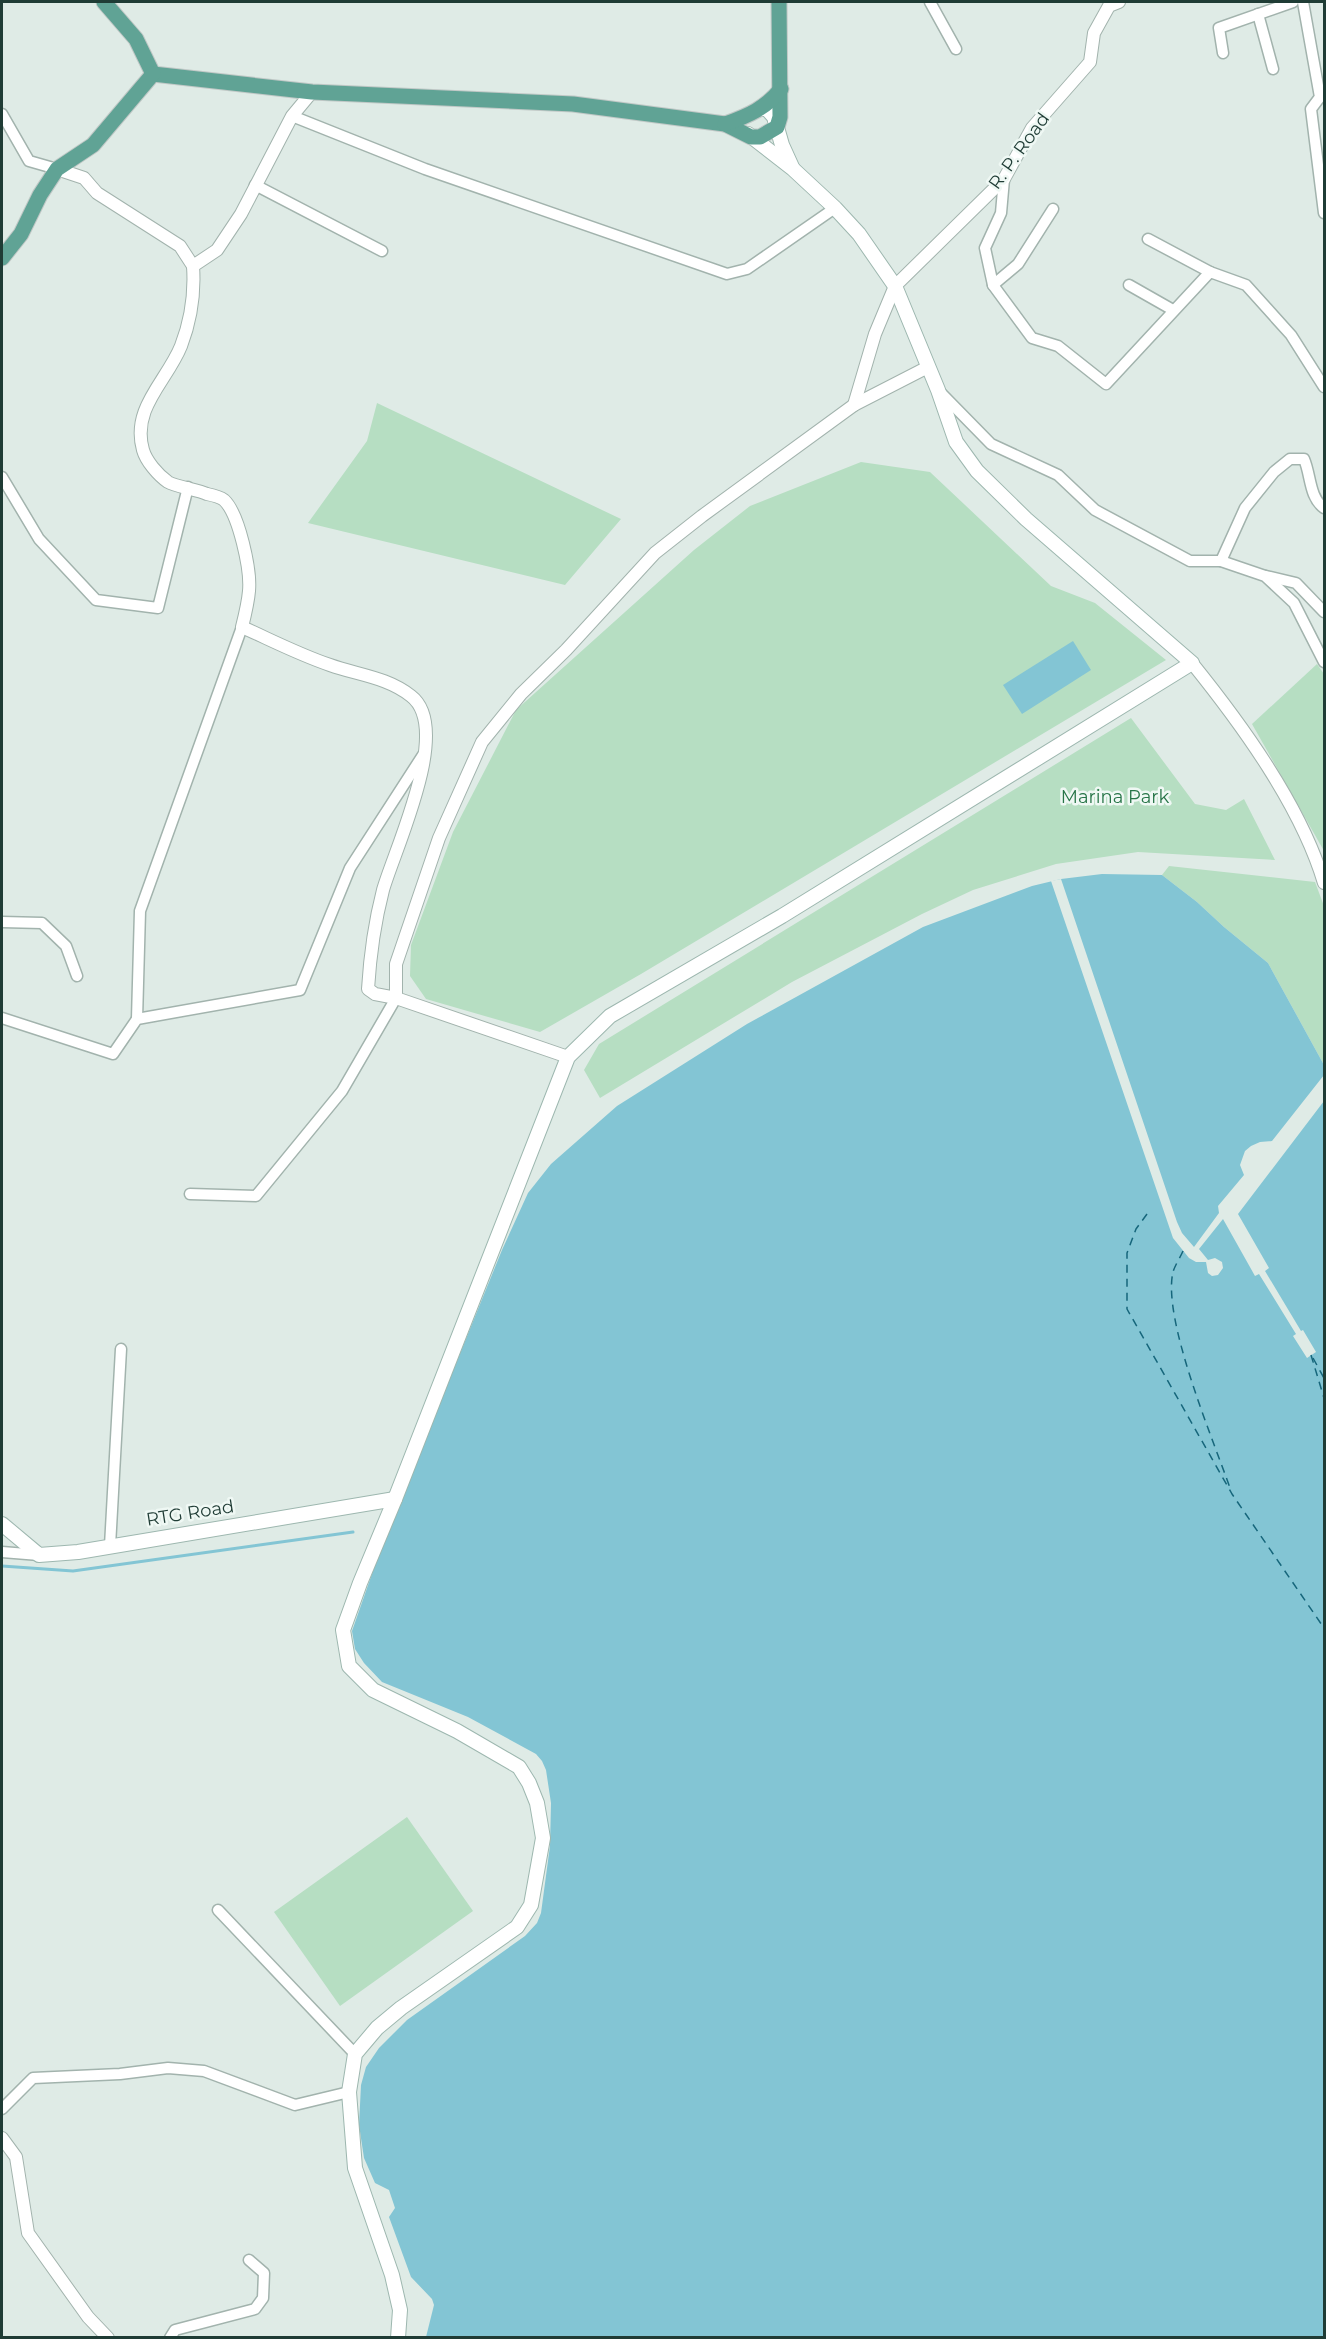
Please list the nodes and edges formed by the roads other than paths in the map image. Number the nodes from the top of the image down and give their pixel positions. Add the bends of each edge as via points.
1 (104, 2) edge
2 (779, 2) edge
3 (930, 2) edge
4 (1293, 2) edge
5 (1303, 2) edge
6 (1111, 3) edge
7 (1258, 14) junction
8 (956, 49) dead end
9 (1222, 53) dead end
10 (1320, 68) edge
11 (1273, 69) dead end
12 (153, 74) junction
13 (781, 89) junction
14 (312, 92) junction
15 (753, 113) junction
16 (2, 114) edge
17 (292, 116) junction
18 (725, 124) junction
19 (777, 127) junction
20 (751, 137) junction
21 (57, 168) junction
22 (793, 169) junction
23 (1004, 179) junction
24 (255, 184) junction
25 (835, 208) junction
26 (1053, 209) dead end
27 (1324, 213) edge
28 (1148, 239) dead end
29 (382, 251) dead end
30 (2, 258) edge
31 (193, 266) junction
32 (1210, 272) junction
33 (993, 285) junction
34 (1129, 285) dead end
35 (895, 286) junction
36 (1173, 310) junction
37 (928, 367) junction
38 (1324, 387) edge
39 (938, 390) junction
40 (854, 405) junction
41 (2, 477) edge
42 (188, 487) junction
43 (1324, 508) edge
44 (1221, 561) junction
45 (1265, 576) junction
46 (1324, 612) edge
47 (242, 627) junction
48 (1324, 662) edge
49 (1192, 663) junction
50 (427, 749) junction
51 (1324, 883) edge
52 (2, 922) edge
53 (78, 976) dead end
54 (396, 998) junction
55 (2, 1018) edge
56 (137, 1019) junction
57 (568, 1057) junction
58 (190, 1194) dead end
59 (121, 1349) dead end
60 (395, 1499) junction
61 (2, 1524) edge
62 (111, 1546) junction
63 (2, 1552) edge
64 (39, 1555) junction
65 (218, 1910) dead end
66 (355, 2054) junction
67 (349, 2092) junction
68 (2, 2109) edge
69 (2, 2138) edge
70 (249, 2260) dead end
71 (108, 2337) edge
72 (170, 2337) edge
73 (398, 2337) edge

1 - 12 main road via 136,39
2 - 13 main road
3 - 8 street
4 - 7 street
5 - 10 street
6 - 23 street, R. P. Road via 1094,33 1090,62 1032,128
7 - 9 street via 1219,28
7 - 11 street
10 - 27 street via 1320,97 1311,109
12 - 14 main road
12 - 21 main road via 93,145
13 - 15 main road
13 - 19 main road
14 - 17 street
14 - 18 main road via 573,104
15 - 18 main road
15 - 19 main road via 768,109
15 - 20 main road via 746,130
16 - 21 street via 29,160
17 - 24 street
17 - 25 street via 425,169 728,274 747,269
18 - 20 main road
19 - 20 main road via 760,137
19 - 22 main road
20 - 22 main road
21 - 30 main road via 21,234
21 - 31 street via 84,178 98,193 180,246
22 - 25 main road
23 - 33 street via 1001,213 985,248
23 - 35 street, R. P. Road
24 - 29 street
24 - 31 street via 217,250
25 - 35 main road via 859,234
26 - 33 street via 1018,264
28 - 32 street
31 - 42 street via 195,288 180,348 146,404 140,429 143,452 154,468 169,483
32 - 36 street
32 - 38 street via 1246,285 1291,336
33 - 36 street via 1032,338 1058,346 1106,384
34 - 36 street
35 - 37 main road
35 - 40 street via 875,334
37 - 39 main road
37 - 40 street
39 - 44 street via 991,444 1058,476 1095,510 1190,561
39 - 49 main road via 956,442 977,471 1026,519
40 - 54 street via 655,553 521,694 482,742 439,838 396,964
41 - 42 street via 39,539 96,600 158,608
42 - 47 street via 223,499 235,515 249,590
43 - 44 street via 1312,490 1304,459 1290,459 1245,508
44 - 45 street
45 - 46 street via 1296,583
45 - 48 street via 1294,603
47 - 50 street via 331,665 400,688 424,712
47 - 56 street via 141,911
49 - 51 street via 1222,700 1293,811
49 - 57 main road via 782,916 610,1016
50 - 54 street via 403,836 383,890 369,962 368,989
50 - 56 street via 350,868 300,990
52 - 53 street via 42,923 66,946
54 - 57 street
54 - 58 street via 342,1091 256,1196
55 - 56 street via 113,1054
57 - 60 main road
59 - 62 street
60 - 62 main road, RTG Road
60 - 66 main road via 344,1630 348,1666 373,1690 519,1767 537,1803 543,1838 531,1905 517,1927 401,2008
61 - 64 main road
62 - 64 main road, RTG Road
63 - 64 street
65 - 66 street
66 - 67 main road
67 - 68 street via 295,2105 204,2071 168,2068 33,2079
67 - 73 main road via 355,2168 392,2275 400,2310
69 - 71 street via 16,2157 28,2233 88,2317
70 - 72 street via 264,2273 263,2298 255,2309 175,2330

